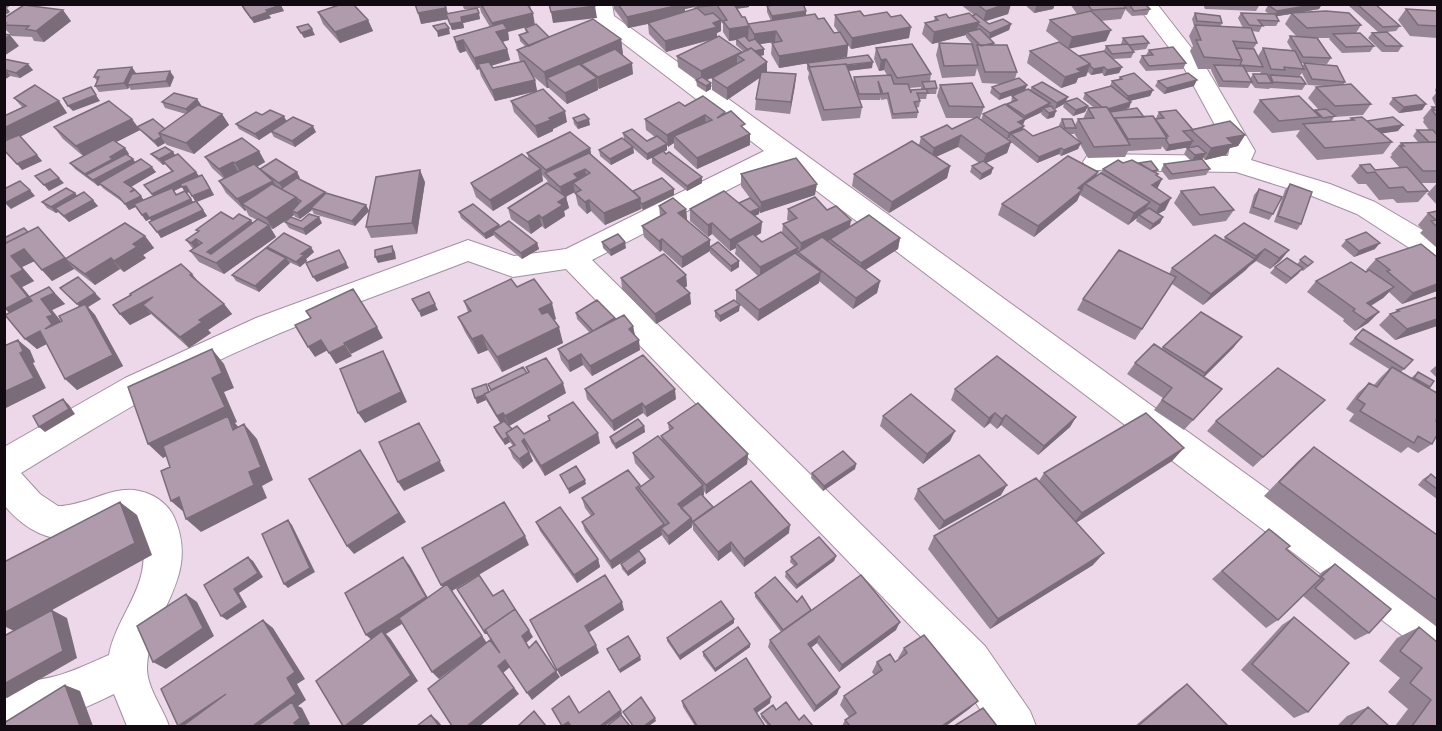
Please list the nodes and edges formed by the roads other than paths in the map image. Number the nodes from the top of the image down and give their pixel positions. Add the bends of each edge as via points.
1 (602, 4) edge
2 (1146, 4) edge
3 (784, 151) junction
4 (1096, 162) edge
5 (1237, 164) junction
6 (1437, 253) edge
7 (572, 258) junction
8 (4, 465) edge
9 (4, 477) edge
10 (1437, 638) edge
11 (126, 668) junction
12 (4, 699) edge
13 (148, 726) edge
14 (1015, 726) edge

1 - 3 street via 604,19
2 - 5 street via 1193,64 1242,151
3 - 7 street
3 - 10 street
4 - 5 street
5 - 6 street via 1366,208
7 - 8 street via 513,267 468,250 414,268 187,362 136,387
7 - 14 street via 971,660
9 - 11 street via 33,511 46,537 122,505 145,508 158,521 164,550 160,584 137,629
11 - 12 street via 39,701 17,703
11 - 13 street

